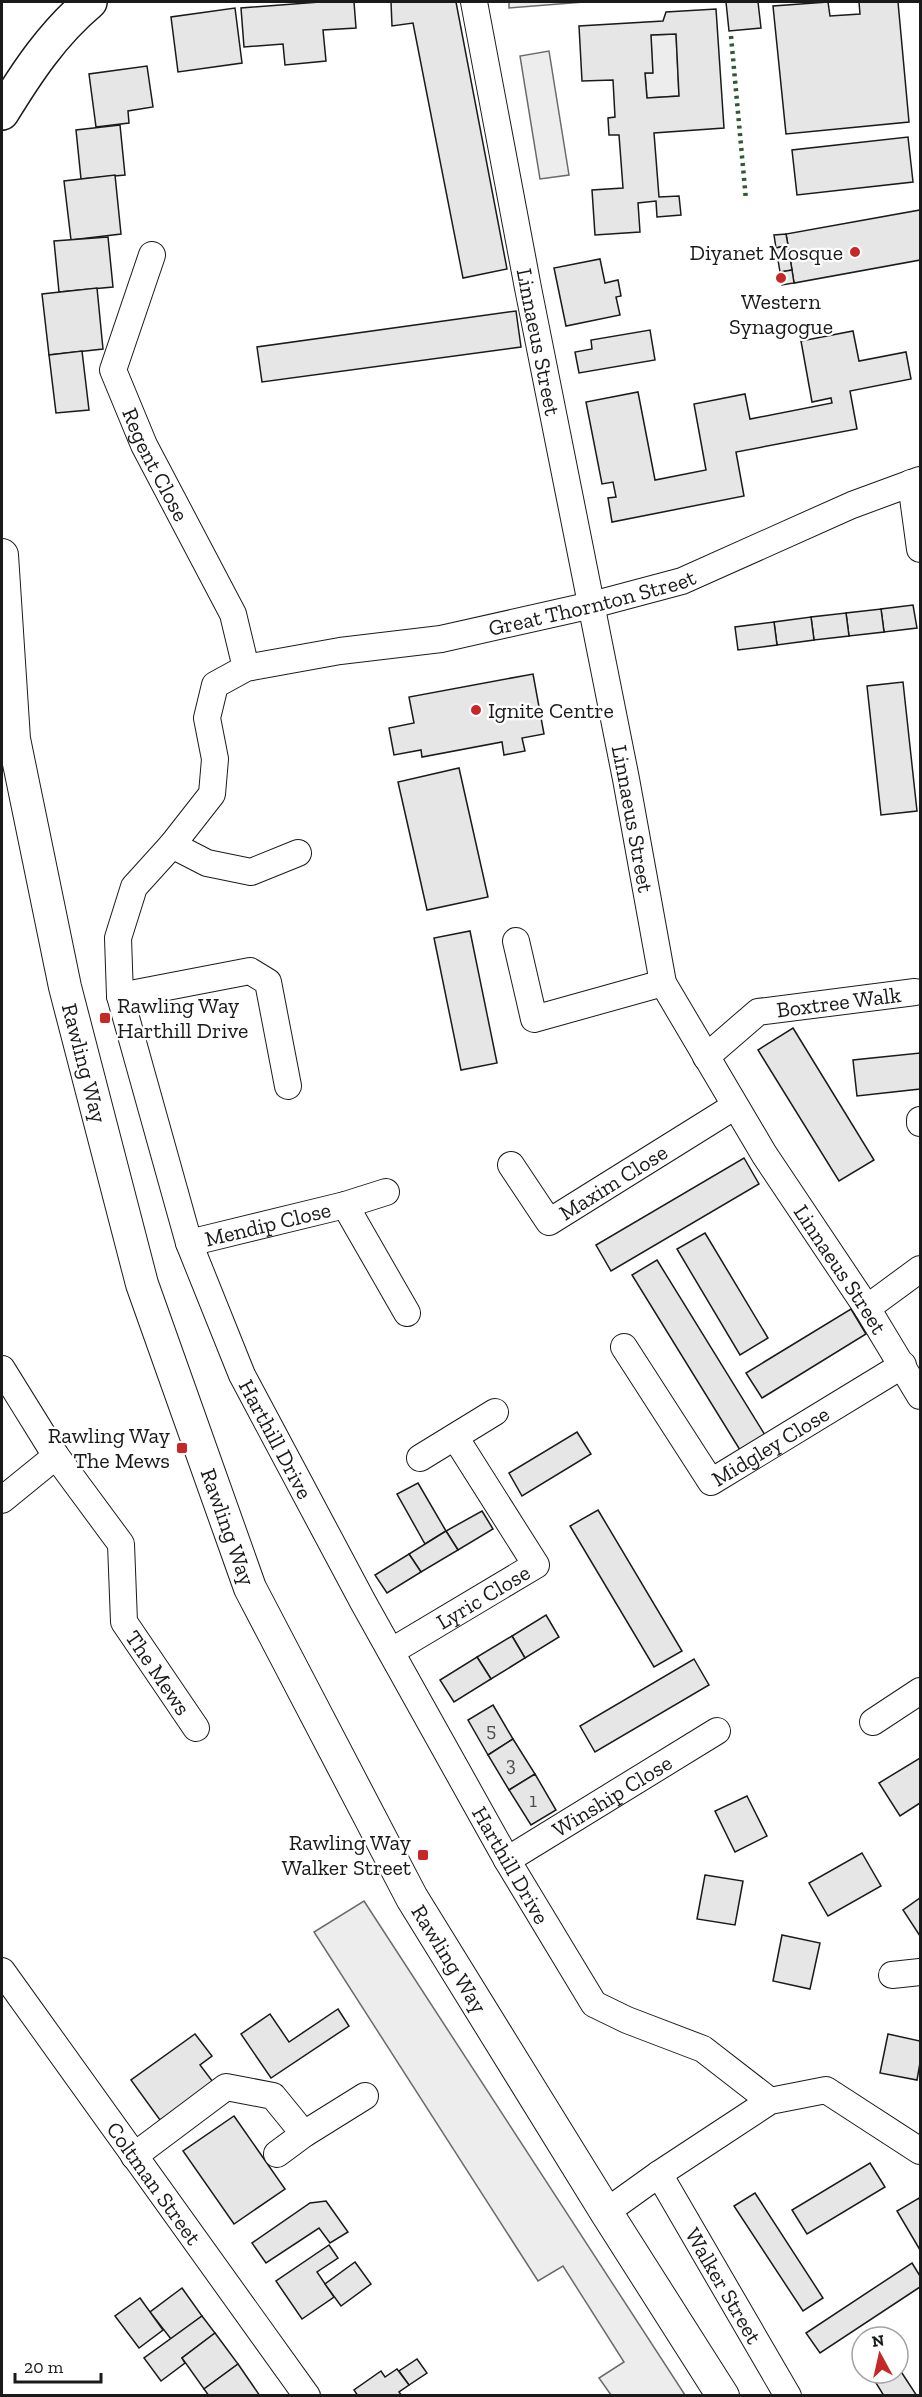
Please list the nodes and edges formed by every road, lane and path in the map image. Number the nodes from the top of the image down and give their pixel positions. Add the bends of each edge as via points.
1 (90, 2) edge
2 (474, 2) edge
3 (2, 112) edge
4 (152, 255) dead end
5 (916, 482) edge
6 (921, 549) edge
7 (2, 555) edge
8 (592, 605) junction
9 (246, 668) junction
10 (172, 845) junction
11 (298, 853) dead end
12 (516, 941) dead end
13 (663, 984) junction
14 (915, 992) dead end
15 (120, 996) junction
16 (706, 1057) junction
17 (288, 1086) dead end
18 (735, 1106) junction
19 (511, 1165) dead end
20 (386, 1192) dead end
21 (345, 1205) junction
22 (189, 1243) junction
23 (921, 1269) edge
24 (867, 1308) junction
25 (407, 1313) dead end
26 (624, 1347) dead end
27 (903, 1365) junction
28 (2, 1369) edge
29 (921, 1396) edge
30 (495, 1412) dead end
31 (455, 1437) junction
32 (56, 1456) junction
33 (420, 1458) dead end
34 (2, 1500) edge
35 (392, 1651) junction
36 (921, 1691) edge
37 (873, 1722) dead end
38 (196, 1728) dead end
39 (717, 1731) dead end
40 (507, 1860) junction
41 (2, 1971) edge
42 (921, 1972) edge
43 (892, 1975) dead end
44 (365, 2096) dead end
45 (771, 2101) junction
46 (304, 2134) junction
47 (921, 2151) edge
48 (277, 2154) dead end
49 (134, 2156) junction
50 (659, 2174) junction
51 (606, 2212) junction
52 (307, 2396) edge
53 (723, 2396) edge
54 (788, 2396) edge

1 - 3 main road via 35,60
2 - 8 street, Linnaeus Street
4 - 9 street, Regent Close via 113,370 144,445 233,614
5 - 6 street
5 - 8 street, Great Thornton Street via 852,505 682,581
7 - 51 street, Rawling Way via 14,739 65,987 142,1284 250,1588 412,1898
8 - 9 street, Great Thornton Street via 441,639
8 - 13 street, Linnaeus Street
9 - 10 street, Harthill Drive via 215,685 207,718 215,759 212,794
10 - 11 street via 207,863 251,872
10 - 15 street, Harthill Drive via 134,887 118,938
12 - 13 street via 534,1019
13 - 16 street, Linnaeus Street
14 - 16 street, Boxtree Walk via 758,1012
15 - 17 street via 250,971 268,982
15 - 22 street, Harthill Drive
16 - 18 street, Linnaeus Street
18 - 19 street, Maxim Close via 549,1222
18 - 24 street, Linnaeus Street
20 - 21 street, Mendip Close
21 - 22 street, Mendip Close
21 - 25 street, Mendip Close
22 - 35 street, Harthill Drive via 242,1375
23 - 24 street
24 - 27 street, Linnaeus Street
26 - 27 street, Midgley Close via 711,1482
27 - 29 street, Linnaeus Street
28 - 32 street, The Mews
30 - 31 street
31 - 33 street
31 - 35 street, Lyric Close via 536,1565
32 - 34 street
32 - 38 street, The Mews via 121,1545 124,1622
35 - 40 street, Harthill Drive
36 - 37 street
39 - 40 street, Winship Close
40 - 45 street, Harthill Drive via 594,2004 703,2049
41 - 49 street, Coltman Street
42 - 43 street
44 - 46 street
45 - 47 street via 826,2090
45 - 50 street
46 - 48 street
46 - 49 street via 273,2096 226,2087
49 - 52 street, Coltman Street
50 - 51 street
50 - 54 street, Walker Street
51 - 53 street, Rawling Way

